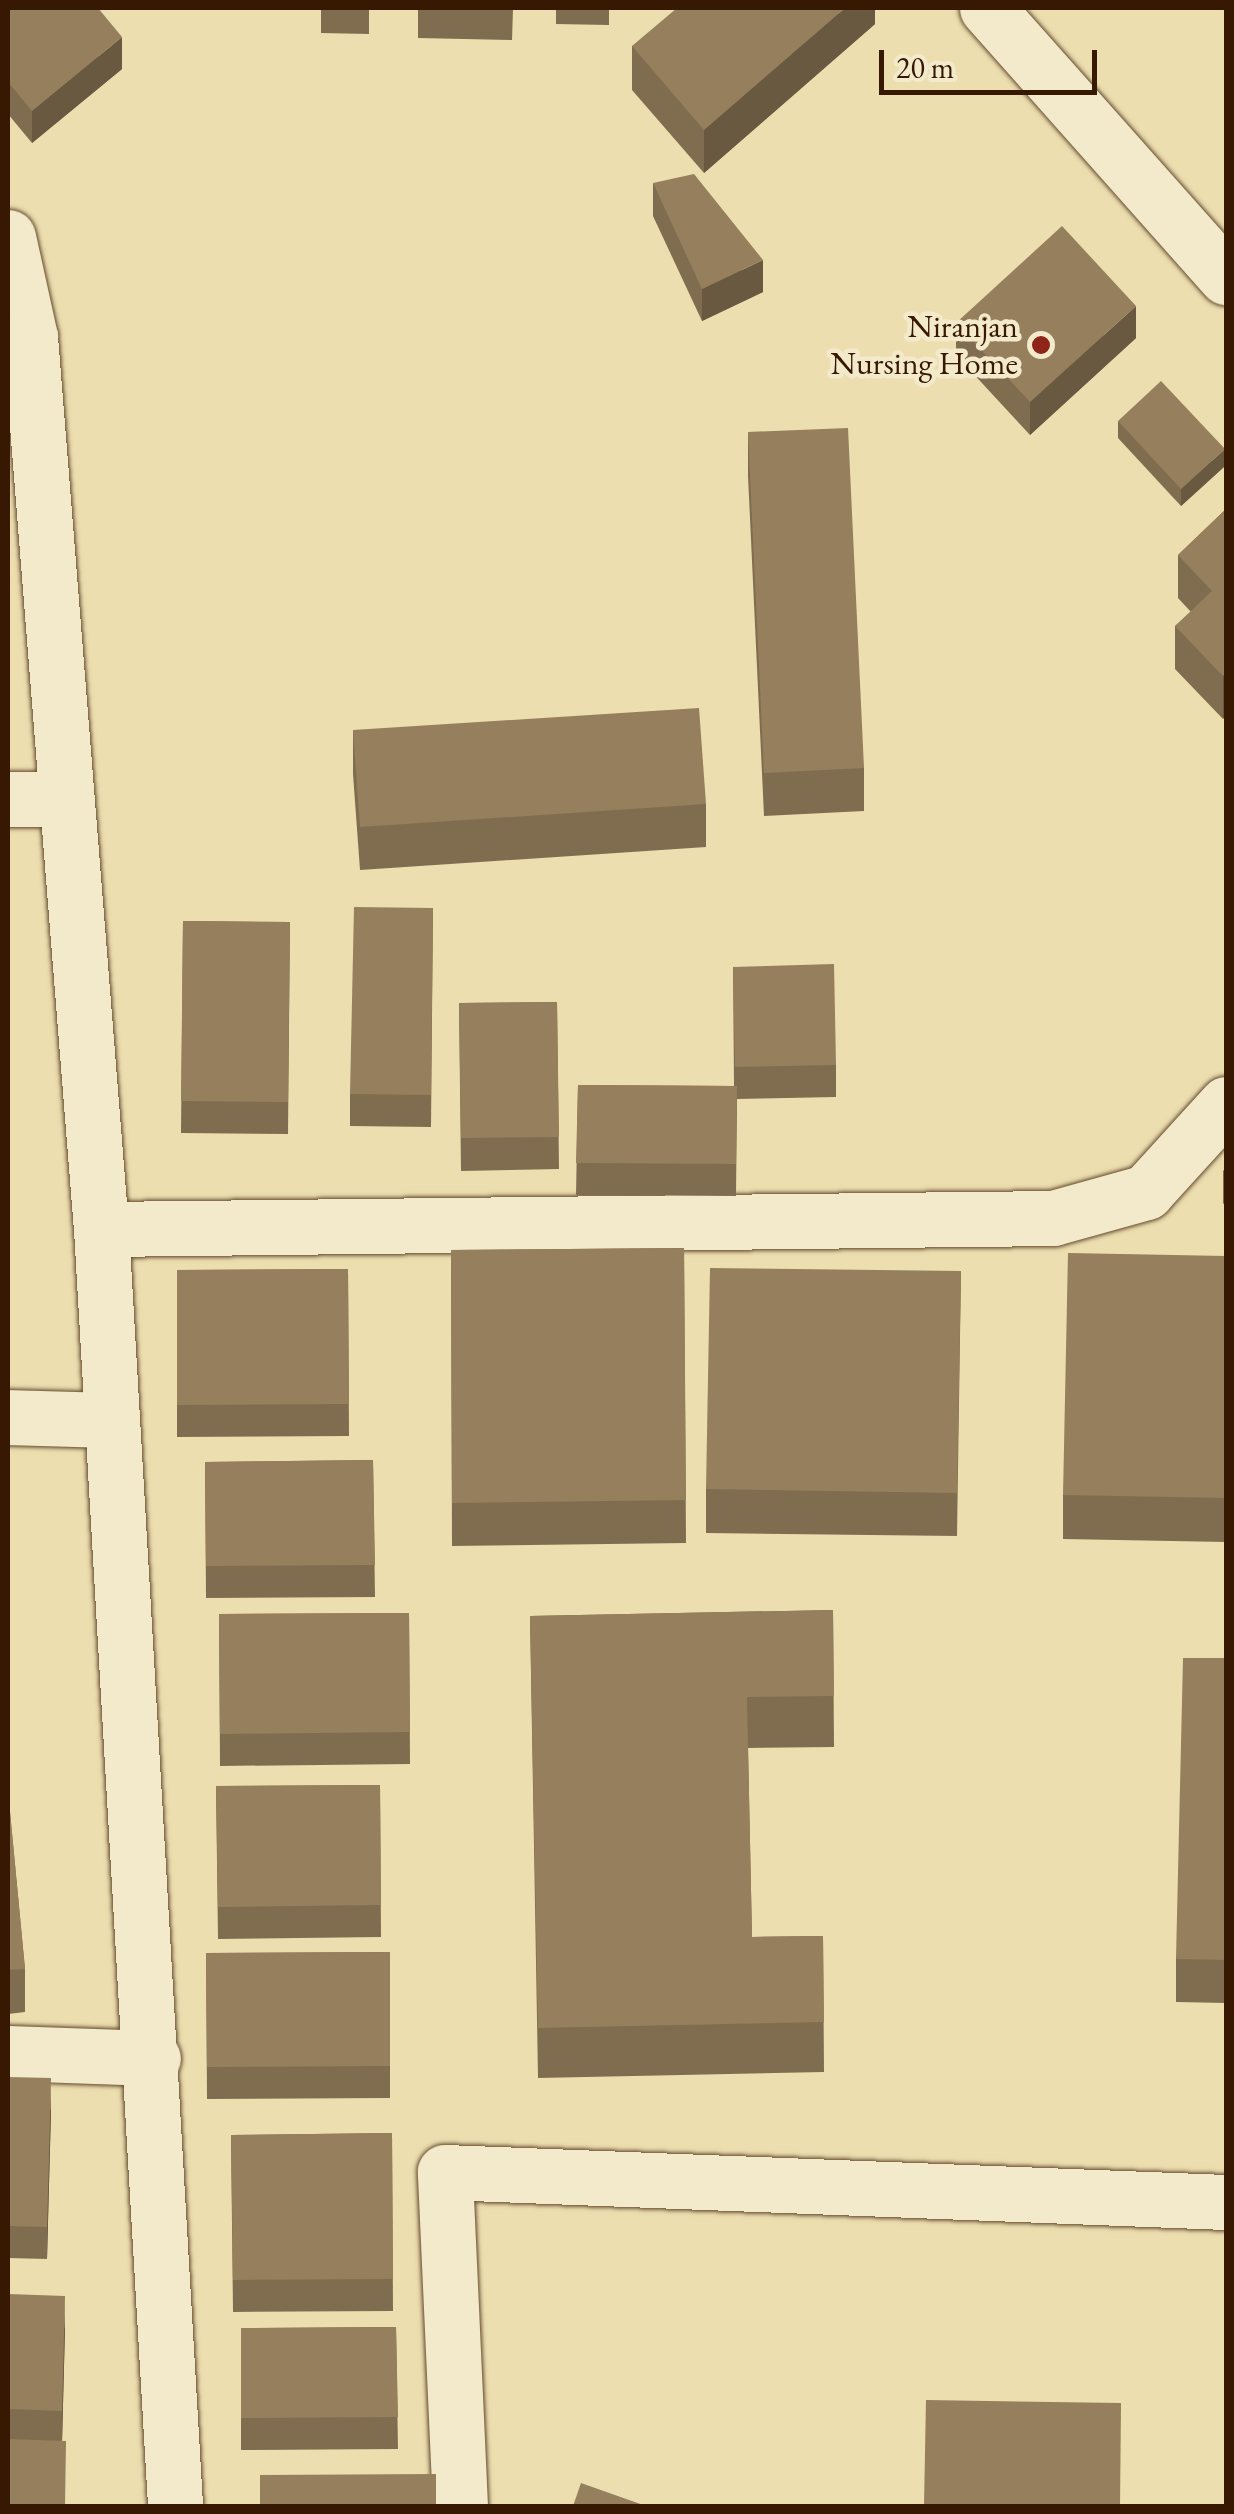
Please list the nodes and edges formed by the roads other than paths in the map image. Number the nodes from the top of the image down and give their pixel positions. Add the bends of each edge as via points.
1 (987, 8) edge
2 (8, 237) edge
3 (1226, 277) edge
4 (8, 799) edge
5 (66, 799) junction
6 (1226, 1104) edge
7 (101, 1229) junction
8 (8, 1417) edge
9 (109, 1420) junction
10 (8, 2053) edge
11 (153, 2058) junction
12 (1226, 2202) edge
13 (175, 2506) edge
14 (460, 2506) edge

1 - 3 street
2 - 5 street via 30,336
4 - 5 street
5 - 7 street
6 - 7 street via 1146,1192 1053,1218
7 - 9 street
8 - 9 street
9 - 11 street
10 - 11 street
11 - 13 street
12 - 14 street via 445,2172

